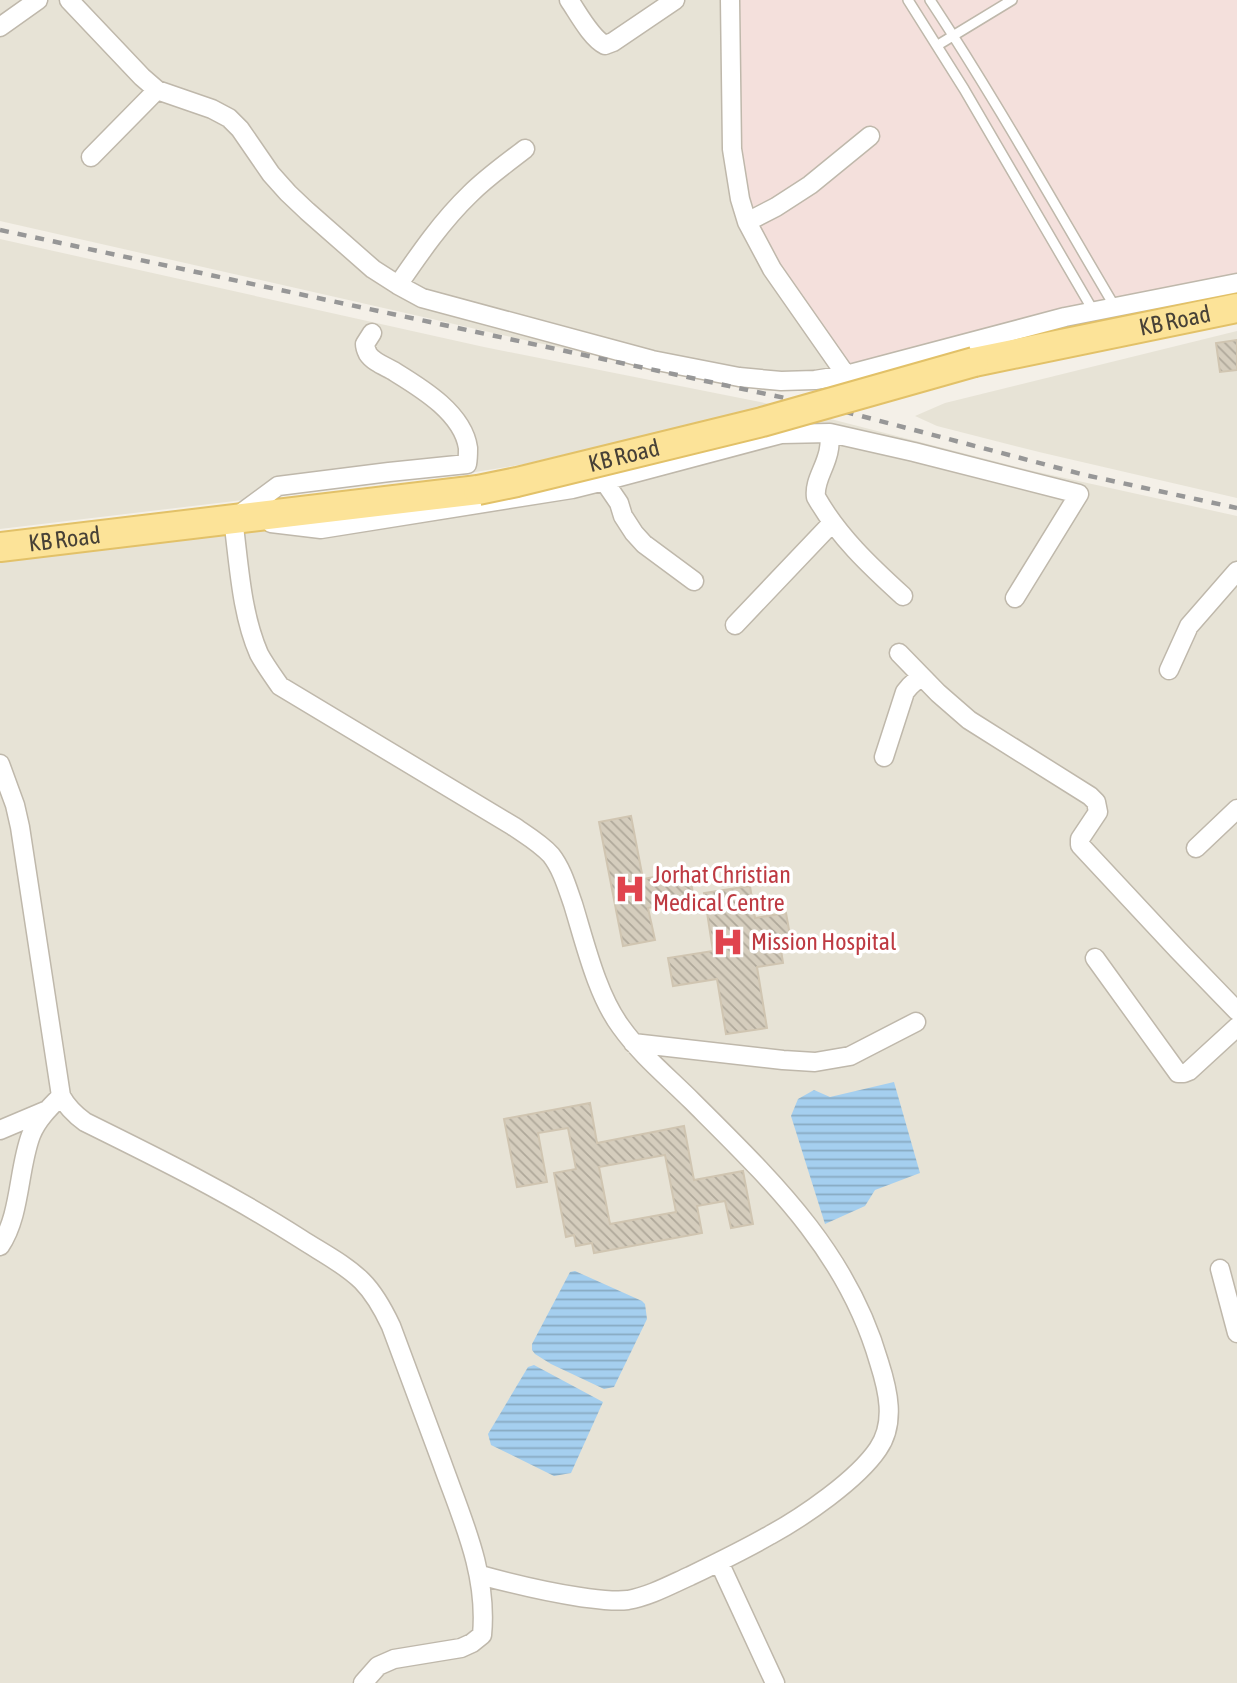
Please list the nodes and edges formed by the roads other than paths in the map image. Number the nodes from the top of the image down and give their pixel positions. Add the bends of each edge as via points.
1 (38, 0) edge
2 (69, 0) edge
3 (569, 0) edge
4 (675, 0) edge
5 (730, 0) edge
6 (908, 0) edge
7 (930, 0) edge
8 (1012, 0) edge
9 (0, 27) edge
10 (953, 35) junction
11 (938, 45) junction
12 (158, 89) junction
13 (870, 136) dead end
14 (526, 149) dead end
15 (91, 157) dead end
16 (747, 222) junction
17 (1082, 251) junction
18 (1066, 263) junction
19 (1237, 283) edge
20 (398, 285) junction
21 (1115, 307) junction
22 (1237, 308) edge
23 (1094, 312) junction
24 (372, 333) dead end
25 (846, 375) junction
26 (830, 433) junction
27 (604, 481) junction
28 (233, 519) junction
29 (832, 523) junction
30 (0, 547) edge
31 (1237, 570) edge
32 (694, 582) dead end
33 (903, 596) dead end
34 (1015, 598) dead end
35 (735, 625) dead end
36 (899, 653) dead end
37 (1169, 670) dead end
38 (921, 677) junction
39 (884, 757) dead end
40 (0, 764) edge
41 (1237, 809) edge
42 (1196, 848) dead end
43 (1096, 958) dead end
44 (1237, 1011) edge
45 (916, 1022) dead end
46 (1237, 1027) edge
47 (633, 1043) junction
48 (61, 1096) junction
49 (47, 1110) junction
50 (0, 1130) edge
51 (0, 1246) edge
52 (1220, 1269) dead end
53 (1237, 1333) edge
54 (719, 1562) junction
55 (480, 1575) junction
56 (363, 1683) edge
57 (775, 1683) edge

1 - 9 street
2 - 12 street
3 - 4 street via 594,36 606,44
5 - 16 street via 732,149
6 - 11 lane
7 - 10 lane
8 - 10 lane
10 - 11 lane
10 - 17 lane
11 - 18 lane
12 - 15 street
12 - 20 street via 229,118 288,193 373,269
13 - 16 street via 810,185
14 - 20 street via 458,206
16 - 25 street via 772,270
17 - 18 lane
17 - 21 lane
18 - 23 lane
19 - 21 street
20 - 25 street via 422,298 652,360 763,380
21 - 23 street
22 - 28 main road, KB Road, bridge via 974,362 762,422 517,482
23 - 25 street
24 - 28 street via 365,344 367,354 443,405 468,446 467,464 278,486
26 - 27 street via 781,434
26 - 29 street via 828,456 815,491
26 - 34 street via 1079,494
27 - 28 street via 321,529
27 - 32 street via 634,533
28 - 30 main road, KB Road
28 - 47 street via 251,632 280,686 513,826 552,856 563,875 601,991 611,1014
29 - 33 street
29 - 35 street
31 - 37 street via 1189,626
36 - 38 street
38 - 39 street via 905,692
38 - 44 street via 969,720 1096,802 1098,812 1080,845
40 - 48 street via 20,827
41 - 42 street
43 - 46 street via 1178,1073 1189,1071
45 - 47 street via 850,1056 815,1062
47 - 54 street via 770,1179 816,1234 845,1279 887,1385 887,1428 879,1448 851,1478 783,1528
48 - 49 street
48 - 55 street via 85,1122 267,1217 362,1281 391,1326
49 - 50 street
49 - 51 street via 31,1136 11,1221
52 - 53 street
54 - 55 street via 655,1592 608,1601
54 - 57 street
55 - 56 street via 482,1634 461,1648 394,1659 378,1666

